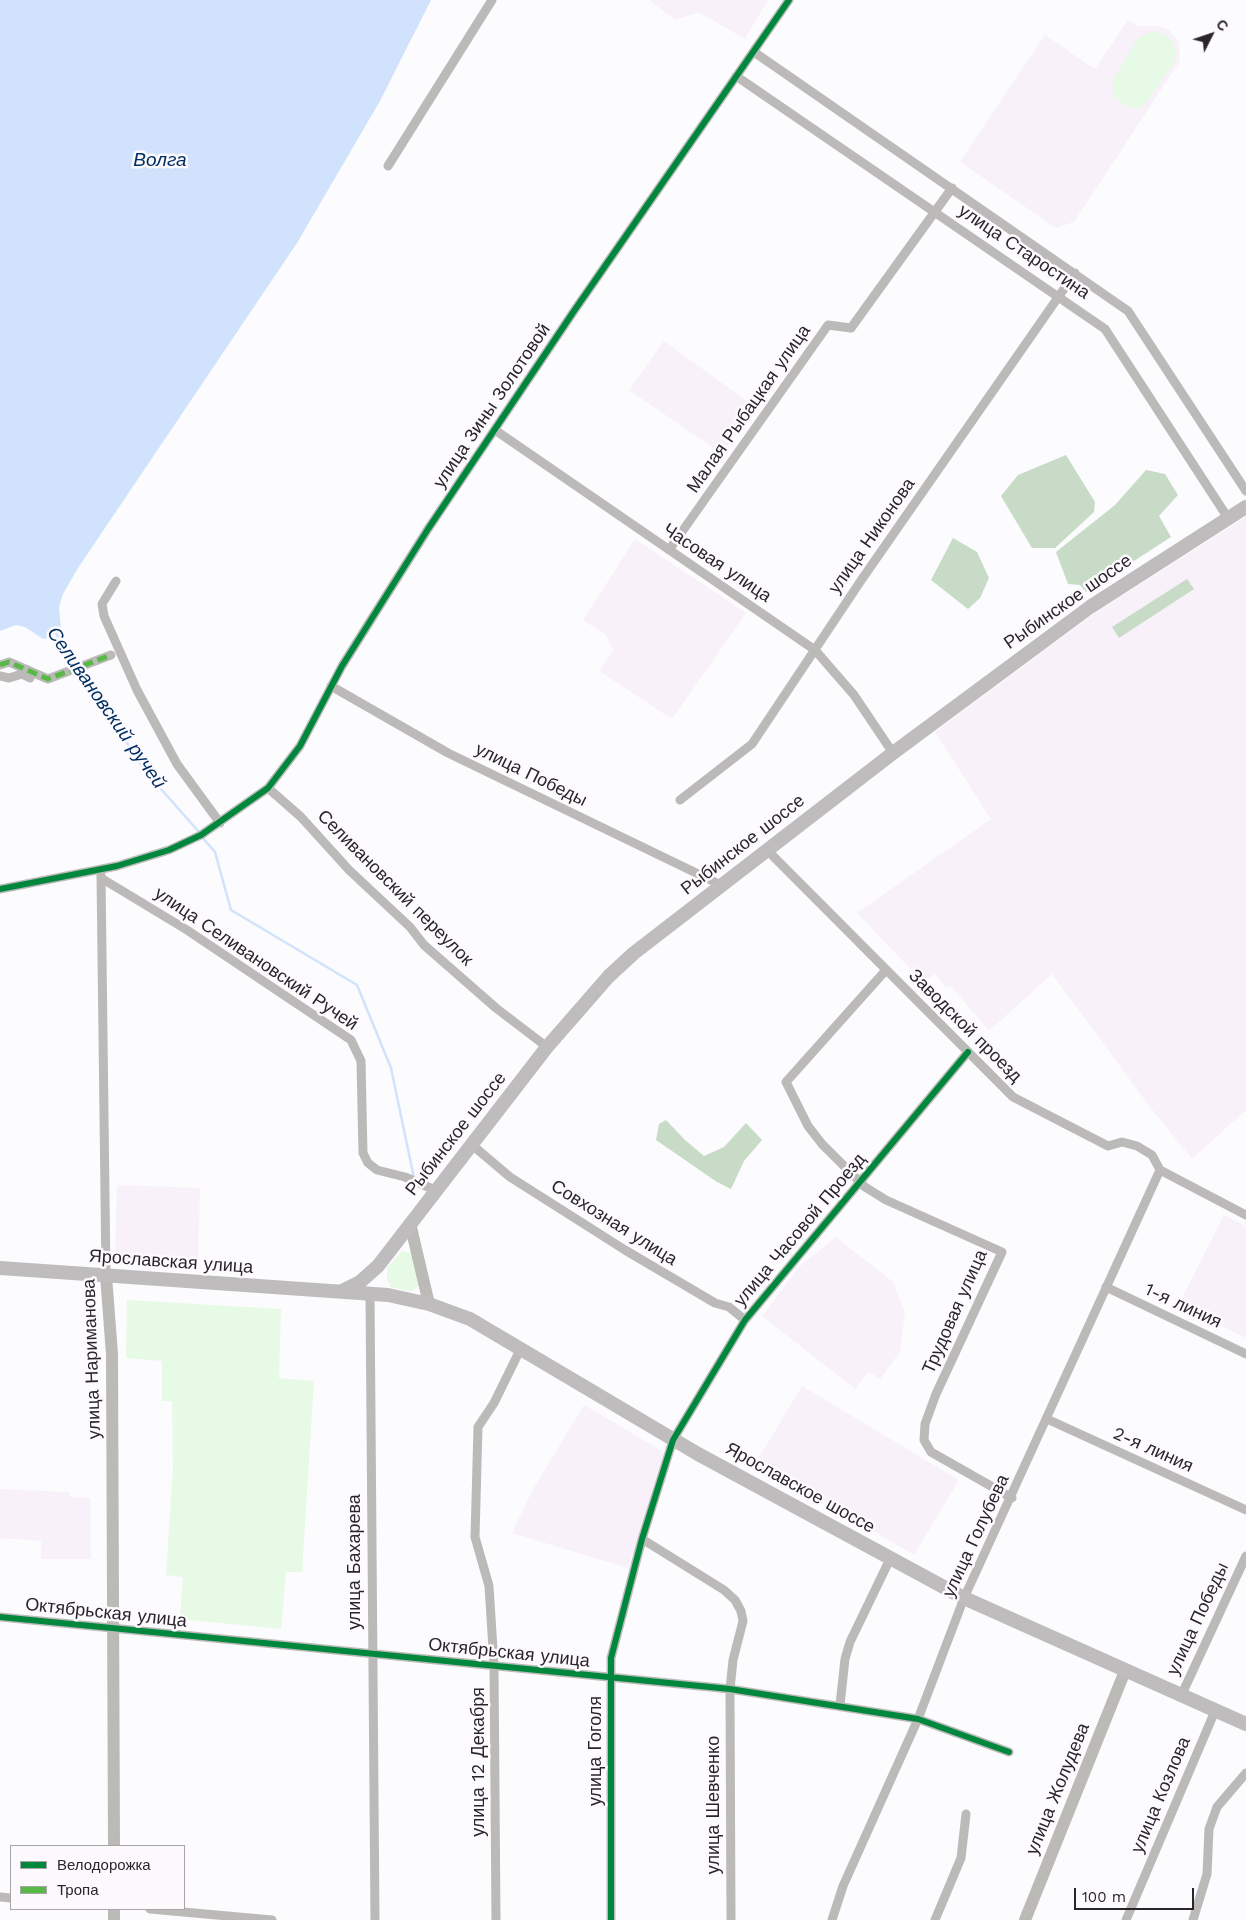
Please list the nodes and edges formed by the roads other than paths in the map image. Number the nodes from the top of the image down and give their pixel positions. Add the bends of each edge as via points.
1 (492, 0) edge
2 (788, 0) edge
3 (754, 52) junction
4 (736, 76) junction
5 (388, 166) dead end
6 (952, 188) junction
7 (935, 212) junction
8 (1075, 273) junction
9 (1059, 296) junction
10 (494, 430) junction
11 (1246, 491) edge
12 (1246, 507) edge
13 (1228, 518) junction
14 (670, 550) junction
15 (116, 581) dead end
16 (815, 650) junction
17 (112, 655) dead end
18 (0, 665) edge
19 (0, 676) edge
20 (32, 680) dead end
21 (331, 686) junction
22 (893, 752) junction
23 (268, 788) junction
24 (680, 800) dead end
25 (220, 823) junction
26 (767, 850) junction
27 (101, 874) junction
28 (721, 886) junction
29 (0, 889) edge
30 (886, 970) junction
31 (548, 1047) junction
32 (968, 1052) junction
33 (471, 1144) junction
34 (1160, 1170) junction
35 (859, 1182) junction
36 (435, 1190) junction
37 (1246, 1215) edge
38 (410, 1223) junction
39 (0, 1268) edge
40 (106, 1276) junction
41 (1106, 1287) junction
42 (339, 1293) junction
43 (370, 1294) junction
44 (428, 1304) junction
45 (745, 1320) junction
46 (521, 1348) junction
47 (1246, 1354) edge
48 (1047, 1419) junction
49 (673, 1440) junction
50 (1012, 1498) junction
51 (1246, 1510) edge
52 (642, 1539) junction
53 (1246, 1556) edge
54 (890, 1559) junction
55 (964, 1598) junction
56 (0, 1617) edge
57 (114, 1629) junction
58 (372, 1655) junction
59 (494, 1665) junction
60 (1124, 1671) junction
61 (610, 1678) junction
62 (730, 1689) junction
63 (1181, 1696) junction
64 (840, 1705) junction
65 (1215, 1711) junction
66 (918, 1719) junction
67 (1246, 1724) edge
68 (1009, 1752) dead end
69 (1246, 1773) edge
70 (966, 1814) dead end
71 (114, 1845) edge
72 (161, 1910) edge
73 (272, 1920) edge
74 (375, 1920) edge
75 (496, 1920) edge
76 (611, 1920) edge
77 (731, 1920) edge
78 (832, 1920) edge
79 (935, 1920) edge
80 (1025, 1920) edge
81 (1126, 1920) edge
82 (1193, 1920) edge

1 - 5 street
2 - 3 street, улица Зины Золотовой
3 - 4 street, улица Зины Золотовой
3 - 6 street, улица Старостина
4 - 7 street, улица Старостина
4 - 10 street, улица Зины Золотовой
6 - 7 street, Малая Рыбацкая улица
6 - 8 street, улица Старостина
7 - 9 street, улица Старостина
7 - 14 street, Малая Рыбацкая улица via 851,328 828,325
8 - 9 street, улица Никонова
8 - 11 street, улица Старостина via 1121,304 1135,318
9 - 13 street, улица Старостина via 1110,334
9 - 16 street, улица Никонова
10 - 14 street, Часовая улица
10 - 21 street, улица Зины Золотовой via 382,600
12 - 13 main road, Рыбинское шоссе
13 - 22 main road, Рыбинское шоссе via 1090,607
14 - 16 street, Часовая улица
15 - 25 street via 102,604 104,616 136,690 177,764
16 - 22 street, Часовая улица via 854,695
16 - 24 street, улица Никонова via 752,744
17 - 18 street via 48,679 9,662
19 - 20 street via 9,678 22,674
21 - 23 street, улица Зины Золотовой via 300,746
21 - 28 street, улица Победы via 448,753
22 - 26 main road, Рыбинское шоссе
23 - 25 street, улица Зины Золотовой
23 - 31 street, Селивановский переулок via 301,817 424,945 496,1008
25 - 27 street, улица Зины Золотовой via 169,850
26 - 28 main road, Рыбинское шоссе
26 - 30 street, Заводской проезд
27 - 29 street, улица Зины Золотовой
27 - 36 street, улица Селивановский Ручей via 351,1040 361,1061 363,1153 368,1164
27 - 40 street, улица Нариманова
28 - 31 main road, Рыбинское шоссе via 609,976
30 - 32 street, Заводской проезд
30 - 35 street, Трудовая улица via 786,1082 808,1126
31 - 33 main road, Рыбинское шоссе
32 - 34 street, Заводской проезд via 1020,1102 1108,1146 1122,1142 1137,1146 1152,1155
32 - 35 street, улица Часовой Проезд
33 - 36 main road, Рыбинское шоссе
33 - 45 street, Совхозная улица via 510,1177 641,1260 715,1303 729,1307
34 - 37 street, Заводской проезд
34 - 41 street, улица Голубева
35 - 45 street, улица Часовой Проезд
35 - 50 street, Трудовая улица via 886,1200 1002,1252 936,1394 925,1424 924,1440 931,1452
36 - 38 main road, Рыбинское шоссе
38 - 42 main road, Рыбинское шоссе via 370,1274
38 - 44 main road
39 - 40 main road, Ярославская улица
40 - 42 main road, Ярославская улица
40 - 57 main road, улица Нариманова via 112,1354
41 - 47 street, 1-я линия
41 - 48 street, улица Голубева
42 - 43 main road, Ярославское шоссе
43 - 44 main road, Ярославское шоссе
43 - 58 street, улица Бахарева
44 - 46 main road, Ярославское шоссе via 470,1319
45 - 49 street, улица Часовой Проезд
46 - 49 main road, Ярославское шоссе
46 - 59 street, улица 12 Декабря via 494,1403 478,1427 475,1537 489,1586
48 - 50 street, улица Голубева
48 - 51 street, 2-я линия
49 - 52 street, улица Гоголя
49 - 54 main road, Ярославское шоссе
50 - 55 street, улица Голубева
52 - 61 street, улица Гоголя via 611,1658
52 - 62 street, улица Шевченко via 724,1590 738,1605 743,1621 732,1660
53 - 63 street, улица Победы
54 - 55 main road, Ярославское шоссе
54 - 64 street via 850,1642
55 - 60 main road, Ярославское шоссе
55 - 66 street, улица Голубева
56 - 57 street, Октябрьская улица
57 - 58 street, Октябрьская улица
57 - 71 main road, улица Нариманова
58 - 59 street, Октябрьская улица
58 - 74 street, улица Бахарева
59 - 61 street, Октябрьская улица
59 - 75 street, улица 12 Декабря
60 - 63 main road, Ярославское шоссе
60 - 80 main road, улица Жолудева
61 - 62 street, Октябрьская улица
61 - 76 street, улица Гоголя
62 - 64 street, Октябрьская улица
62 - 77 street, улица Шевченко
63 - 65 main road, Ярославское шоссе
64 - 66 street, Октябрьская улица
65 - 67 main road, Ярославское шоссе
65 - 81 street, улица Козлова
66 - 68 street, Октябрьская улица
66 - 78 street, улица Голубева via 842,1886
69 - 82 street via 1224,1797 1212,1822 1206,1874
70 - 79 street via 961,1858
72 - 73 street

